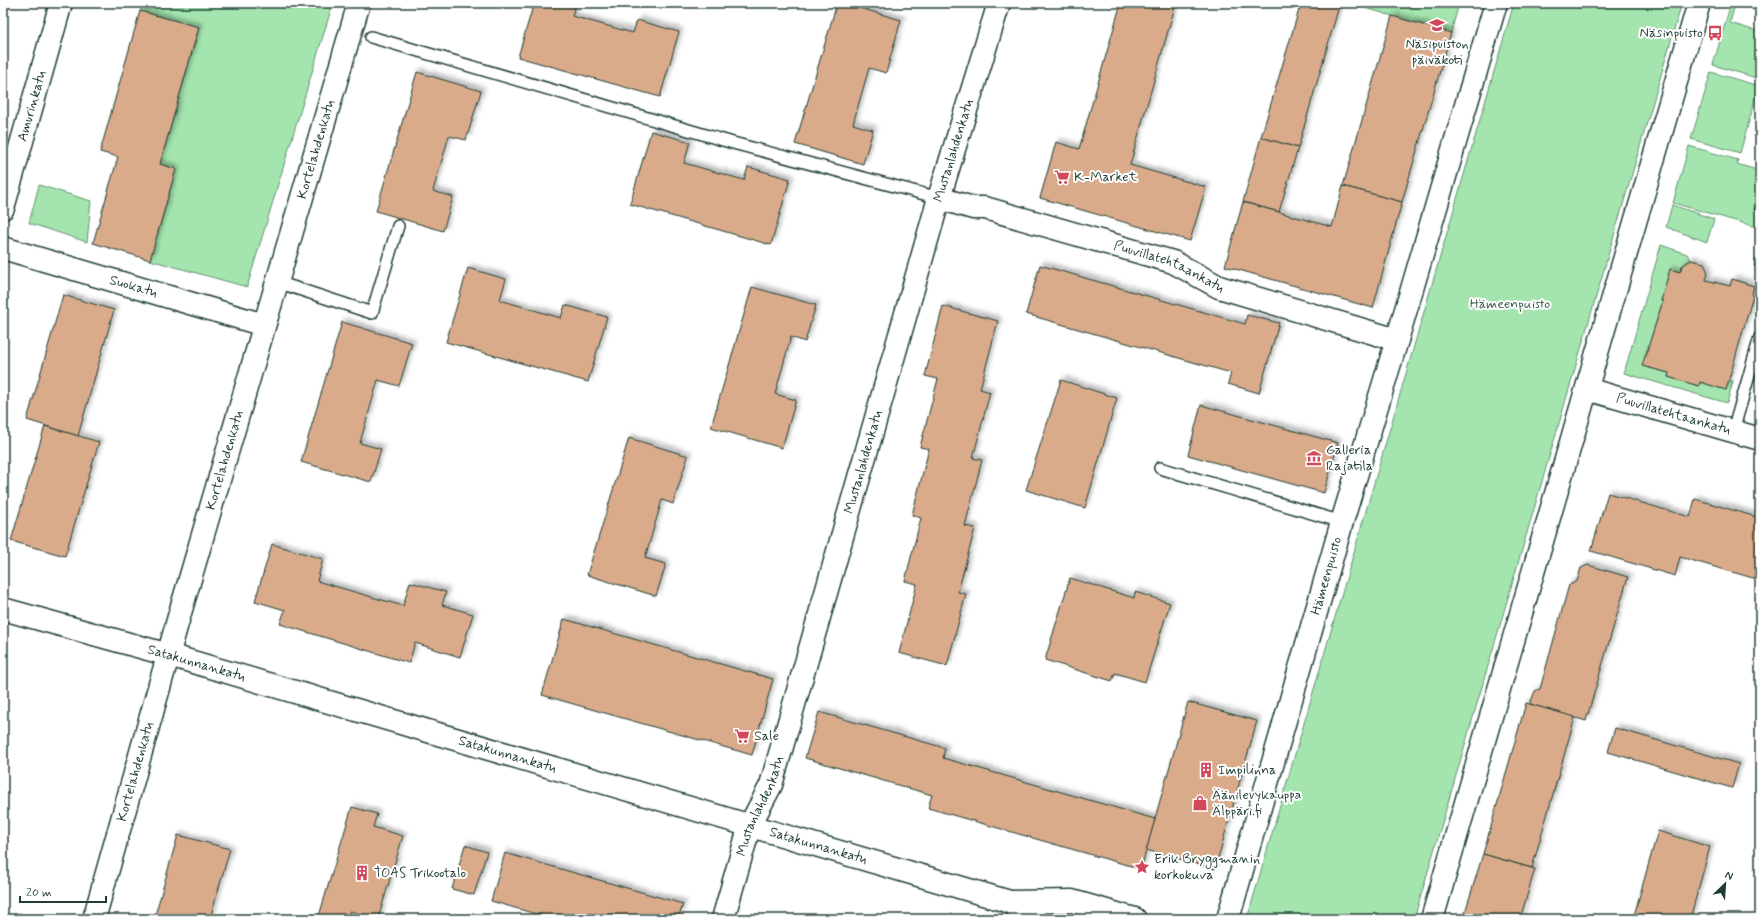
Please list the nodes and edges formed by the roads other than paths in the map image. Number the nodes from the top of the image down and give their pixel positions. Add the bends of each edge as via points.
1 (61, 3) edge
2 (359, 3) edge
3 (999, 3) edge
4 (1496, 3) edge
5 (1699, 3) edge
6 (1755, 3) edge
7 (1760, 6) edge
8 (371, 37) dead end
9 (939, 198) junction
10 (3, 208) edge
11 (398, 226) dead end
12 (3, 248) edge
13 (277, 282) junction
14 (264, 325) junction
15 (1760, 337) edge
16 (1398, 340) junction
17 (1587, 389) junction
18 (1733, 431) junction
19 (1760, 439) edge
20 (1160, 468) dead end
21 (1342, 522) junction
22 (3, 609) edge
23 (169, 655) junction
24 (750, 825) junction
25 (1010, 902) junction
26 (94, 919) edge
27 (723, 919) edge
28 (1035, 919) edge
29 (1135, 919) edge
30 (1228, 919) edge
31 (1432, 919) edge

1 - 10 street, Amurinkatu
2 - 13 street, Kortelahdenkatu
3 - 9 street, Mustanlahdenkatu
4 - 16 street, Hämeenpuisto
5 - 17 street
6 - 7 lane
8 - 9 lane via 733,143
9 - 16 street, Puuvillatehtaankatu via 973,208 985,208 1172,262 1219,287
9 - 24 street, Mustanlahdenkatu via 771,785
11 - 13 lane via 372,313
12 - 14 street, Suokatu
13 - 14 street, Kortelahdenkatu
14 - 23 street, Kortelahdenkatu
15 - 18 lane
16 - 21 street, Hämeenpuisto
17 - 18 street, Puuvillatehtaankatu
17 - 31 street
18 - 19 street, Puuvillatehtaankatu
20 - 21 lane
21 - 30 street, Hämeenpuisto
22 - 23 street, Satakunnankatu
23 - 24 street, Satakunnankatu
23 - 26 street, Kortelahdenkatu
24 - 25 street, Satakunnankatu
24 - 27 street, Mustanlahdenkatu
25 - 28 street, Satakunnankatu
25 - 29 street, Satakunnankatu via 1072,901

